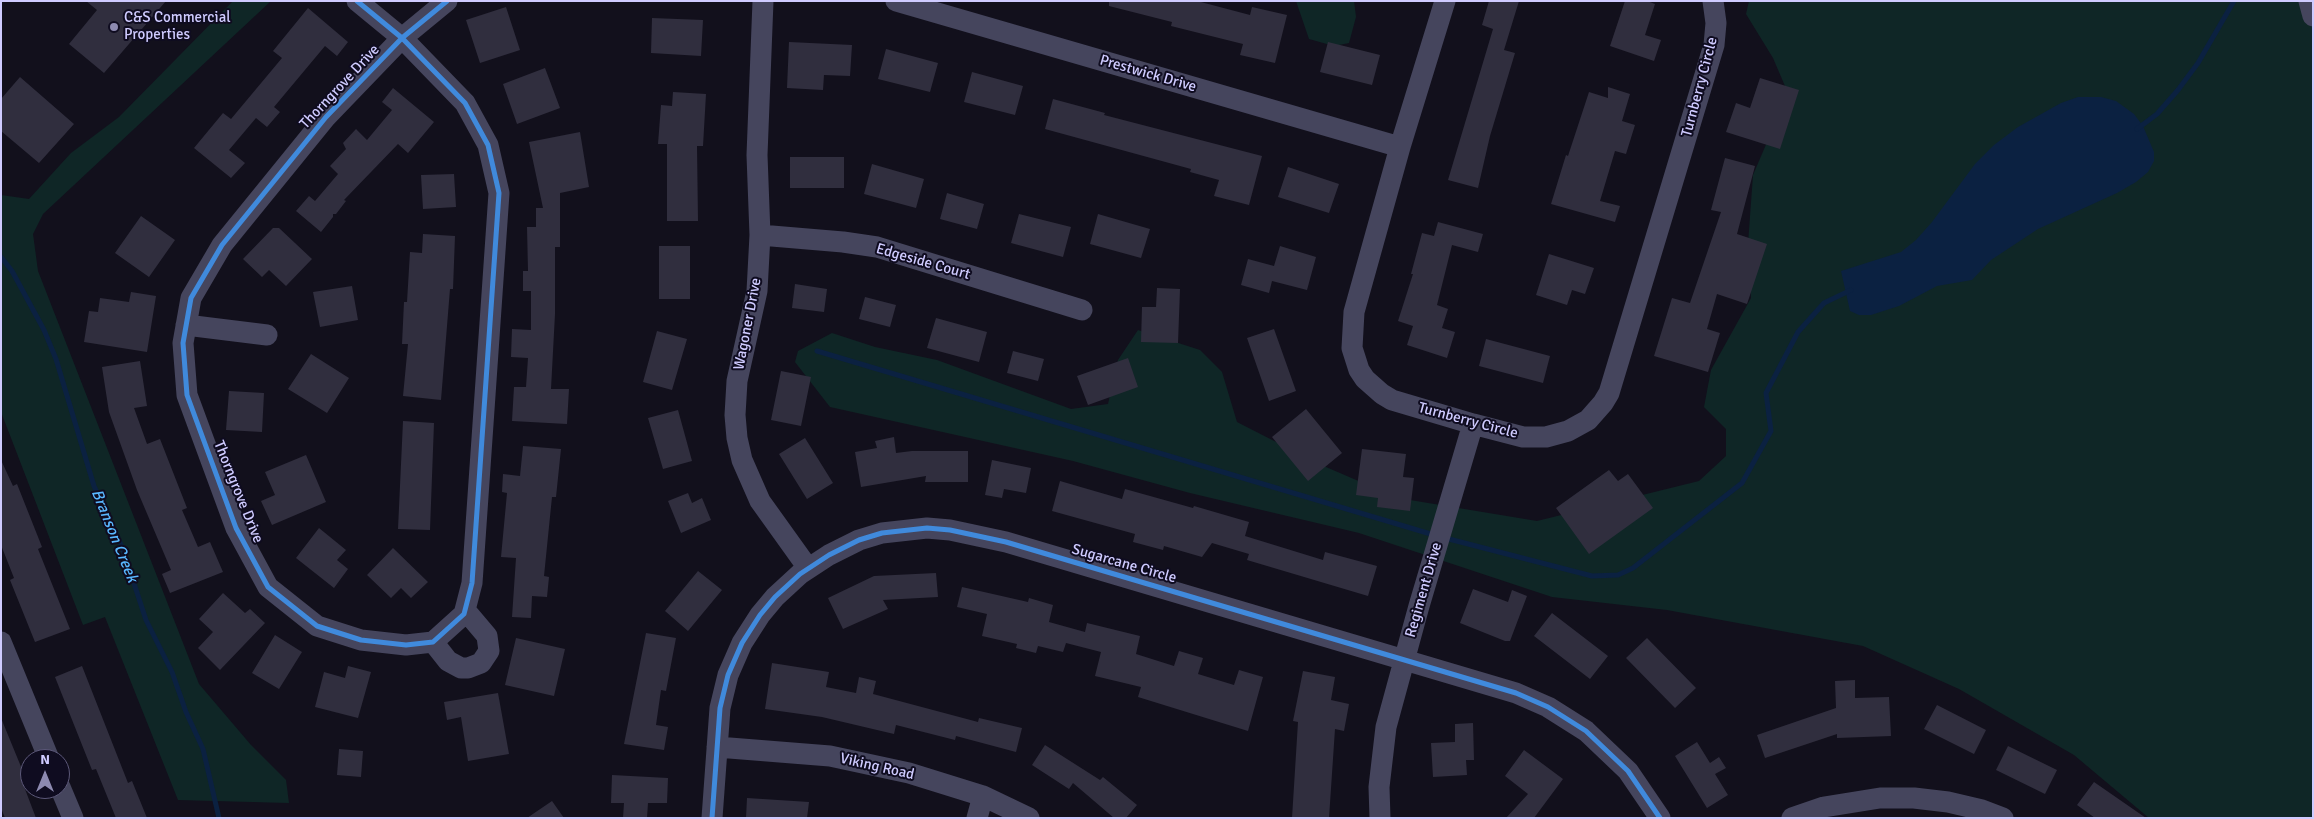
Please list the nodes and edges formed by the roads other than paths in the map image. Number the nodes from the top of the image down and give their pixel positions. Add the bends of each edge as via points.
1 (357, 1) edge
2 (447, 1) edge
3 (763, 1) edge
4 (896, 1) edge
5 (1445, 1) edge
6 (1713, 1) edge
7 (2309, 1) edge
8 (2313, 16) edge
9 (402, 38) junction
10 (1400, 147) junction
11 (760, 235) junction
12 (1082, 310) dead end
13 (186, 325) junction
14 (267, 335) dead end
15 (1473, 424) junction
16 (808, 568) junction
17 (465, 610) junction
18 (1, 642) edge
19 (433, 642) junction
20 (1404, 660) junction
21 (717, 747) junction
22 (45, 749) edge
23 (983, 796) junction
24 (65, 799) edge
25 (73, 818) edge
26 (712, 818) edge
27 (977, 818) edge
28 (1029, 818) edge
29 (1380, 818) edge
30 (1660, 818) edge
31 (1792, 818) edge
32 (2004, 818) edge

1 - 9 street, Thorngrove Drive
2 - 9 street, Thorngrove Drive
3 - 11 street, Wagoner Drive via 757,155
4 - 10 street, Prestwick Drive
5 - 10 street, Turnberry Circle
6 - 15 street, Turnberry Circle via 1714,45 1609,393 1588,420 1557,435 1523,437
7 - 8 street
9 - 13 street, Thorngrove Drive via 326,117 222,245 191,298
9 - 17 street, Thorngrove Drive via 465,103 488,145 499,193 472,583
10 - 15 street, Turnberry Circle via 1354,312 1351,337 1354,359 1365,380 1392,400
11 - 12 street, Edgeside Court via 877,248
11 - 16 street, Wagoner Drive via 757,291 737,380 737,438 747,474 760,501
13 - 14 street
13 - 19 street, Thorngrove Drive via 183,343 187,395 236,528 268,587 317,626 360,640 406,644
15 - 20 street, Regiment Drive
16 - 20 street, Sugarcane Circle via 844,547 882,533 950,530 1006,542
16 - 21 street, Sugarcane Circle via 760,614 742,643 728,675 720,708
17 - 19 street, Thorngrove Drive
17 - 19 street via 487,636 489,651 481,663 461,668 448,661
18 - 22 street
20 - 29 street, Regiment Drive via 1382,753
20 - 30 street, Sugarcane Circle via 1516,693 1568,718 1623,765
21 - 23 street, Viking Road via 830,756 909,773
21 - 26 street, Sugarcane Circle
23 - 27 street
23 - 28 street, Viking Road
24 - 25 street
31 - 32 street via 1824,807 1880,798 1948,802

